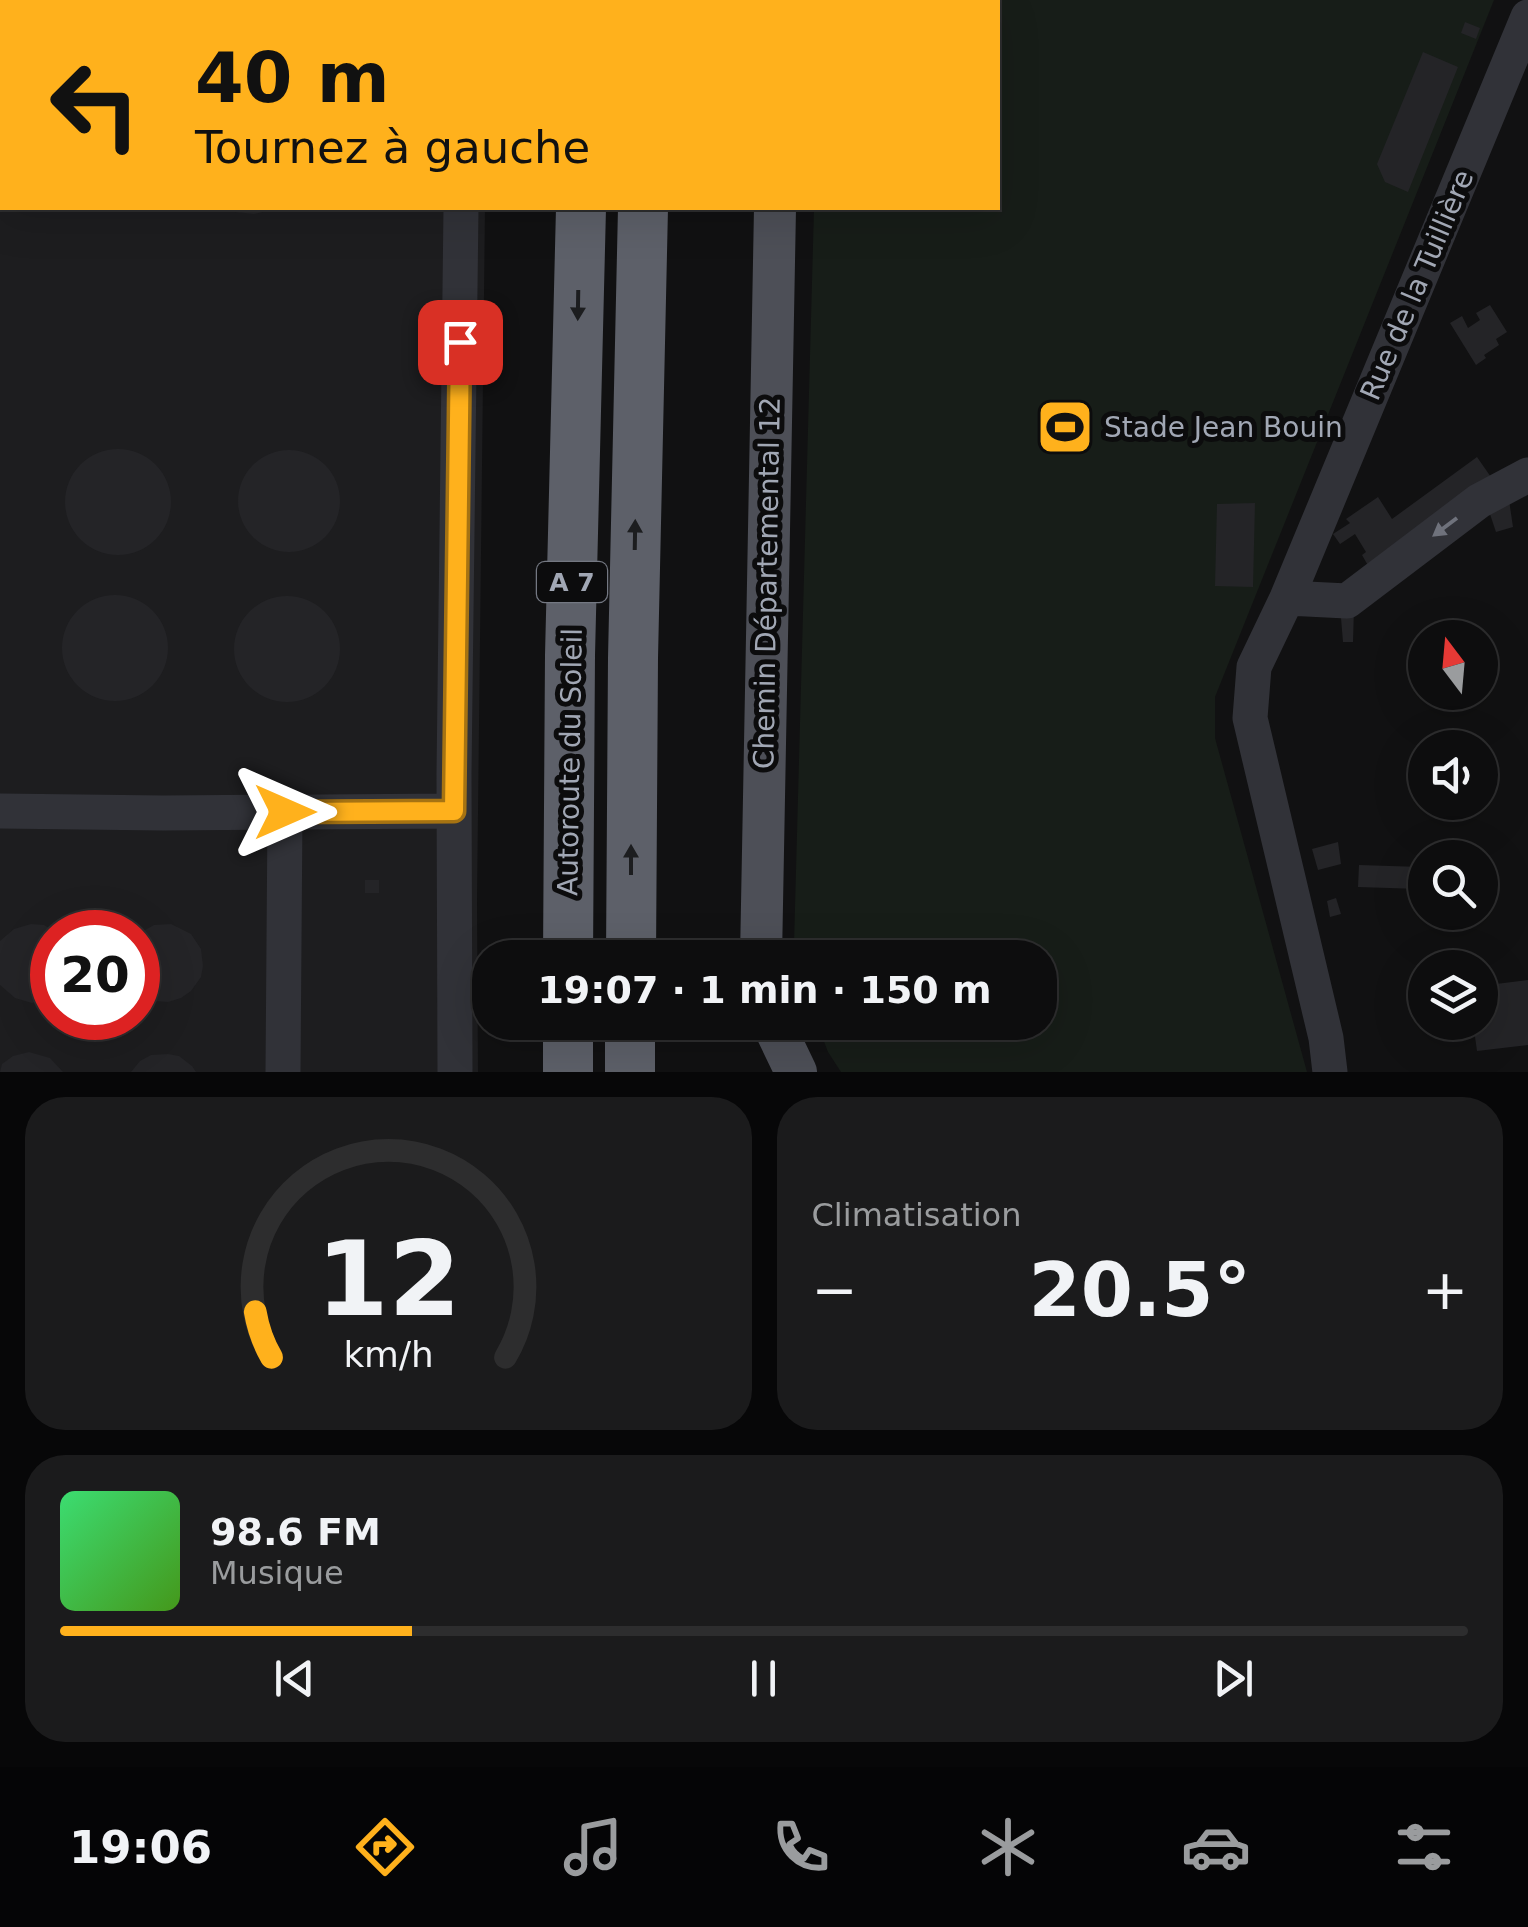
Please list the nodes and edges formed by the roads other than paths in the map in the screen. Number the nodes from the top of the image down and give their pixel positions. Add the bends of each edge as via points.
1 (1528, 16) edge
2 (461, 210) edge
3 (581, 210) edge
4 (643, 210) edge
5 (775, 210) edge
6 (1528, 475) edge
7 (1287, 598) junction
8 (0, 810) edge
9 (454, 811) junction
10 (285, 812) junction
11 (568, 940) edge
12 (630, 940) edge
13 (761, 940) edge
14 (568, 1040) edge
15 (630, 1040) edge
16 (771, 1040) edge
17 (779, 1040) edge
18 (283, 1072) edge
19 (455, 1072) edge
20 (568, 1072) edge
21 (630, 1072) edge
22 (774, 1072) edge
23 (796, 1072) edge
24 (1330, 1072) edge

1 - 7 street, Rue de la Tuillière
2 - 9 street
3 -> 11 highway, Autoroute du Soleil / A 7
12 -> 4 highway, A 7
5 - 13 main road, Chemin Départemental 12
6 -> 7 street via 1480,501 1348,601
7 - 24 street, Rue de la Tuillière via 1254,666 1250,718
8 - 10 street
9 - 10 street
9 - 19 street
10 - 18 street
14 - 20 highway
15 - 21 highway
16 - 22 main road
17 - 23 main road

